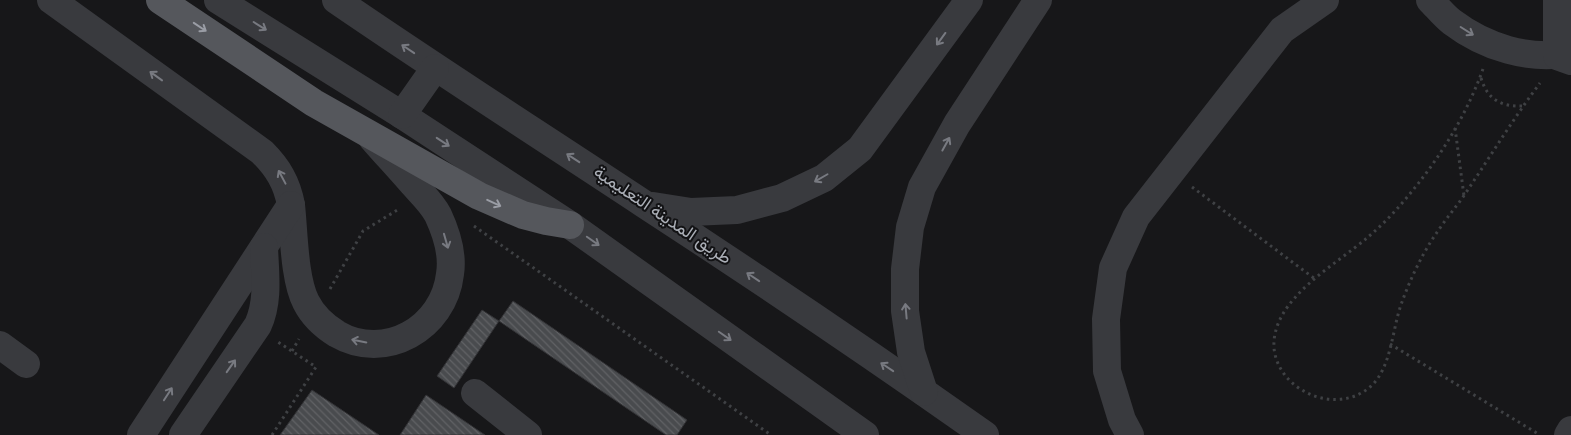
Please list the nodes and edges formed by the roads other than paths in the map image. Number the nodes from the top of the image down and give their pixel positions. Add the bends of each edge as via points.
1 (51, 0) edge
2 (160, 0) edge
3 (218, 0) edge
4 (336, 0) edge
5 (970, 0) edge
6 (1038, 0) edge
7 (1325, 0) edge
8 (1430, 0) edge
9 (1557, 0) edge
10 (1565, 57) edge
11 (435, 68) junction
12 (402, 115) junction
13 (368, 134) junction
14 (645, 204) junction
15 (291, 205) junction
16 (570, 225) junction
17 (264, 248) junction
18 (0, 345) edge
19 (26, 364) dead end
20 (924, 392) junction
21 (475, 393) dead end
22 (1571, 430) edge
23 (141, 435) edge
24 (183, 435) edge
25 (528, 435) edge
26 (865, 435) edge
27 (985, 435) edge
28 (1130, 435) edge
29 (1568, 435) edge

15 -> 1 street via 285,182 262,152
2 -> 13 main road via 314,103
3 -> 12 street
11 -> 4 street, طريق المدينة التعليمية
5 -> 14 street via 860,149 824,178 782,198 737,210 691,212
20 -> 6 street via 912,352 905,311 904,269 910,227 922,187 957,124
7 - 28 street via 1282,30 1136,217 1113,268 1106,319 1107,371
8 -> 10 street via 1450,21 1483,41 1519,53
9 - 10 street
11 - 12 street
14 -> 11 street, طريق المدينة التعليمية
12 -> 16 street
13 -> 15 street via 438,214 450,255 450,273 447,291 428,322 414,333 379,344 361,343 328,329 314,316 299,285
13 -> 16 main road via 501,206
20 -> 14 street, طريق المدينة التعليمية
15 - 17 street
16 -> 26 street
23 -> 17 street
24 -> 17 street via 263,315
18 - 19 street
20 - 27 street, طريق المدينة التعليمية
21 - 25 street
22 - 29 street

